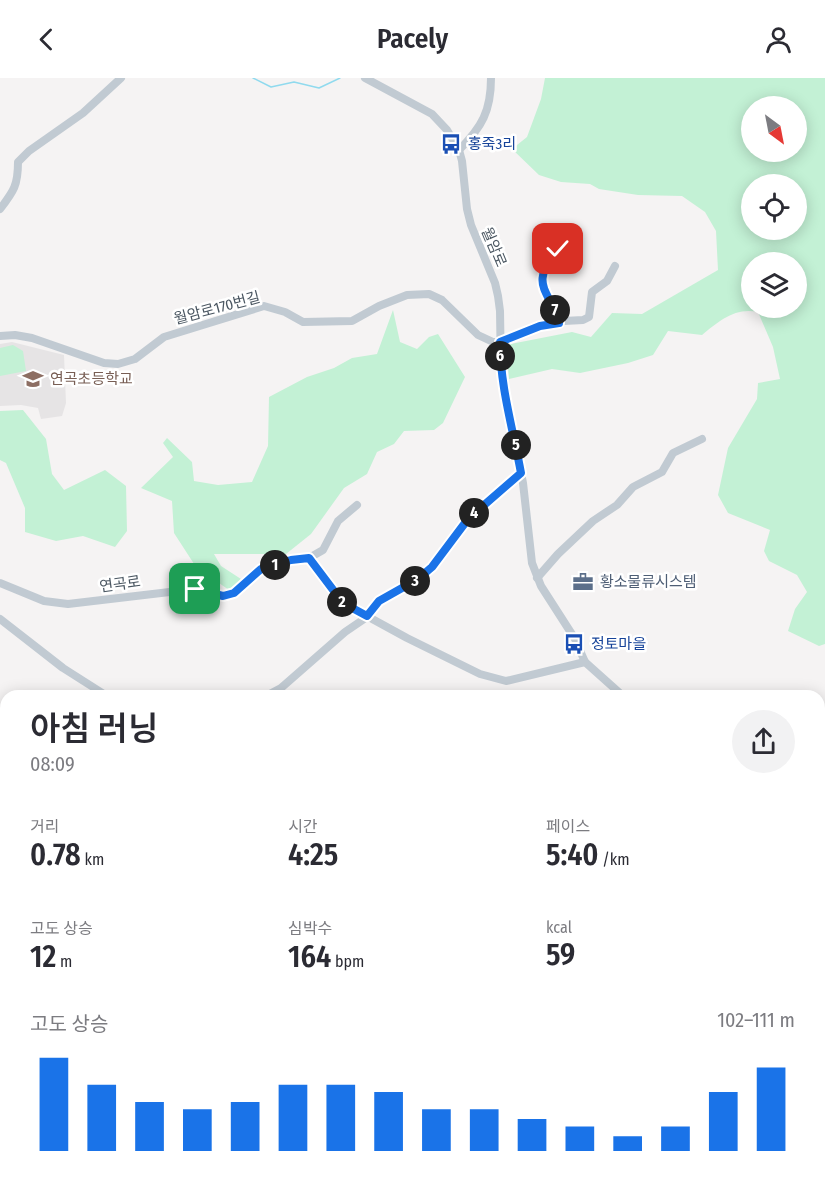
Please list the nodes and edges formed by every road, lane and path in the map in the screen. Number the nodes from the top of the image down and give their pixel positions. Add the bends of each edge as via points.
1 (121, 78) edge
2 (365, 78) edge
3 (491, 78) edge
4 (459, 150) junction
5 (0, 209) edge
6 (558, 249) dead end
7 (615, 266) dead end
8 (559, 323) junction
9 (0, 336) edge
10 (500, 342) junction
11 (702, 439) dead end
12 (521, 473) junction
13 (357, 505) dead end
14 (309, 558) junction
15 (537, 578) junction
16 (0, 583) edge
17 (367, 616) junction
18 (0, 619) edge
19 (585, 662) junction
20 (98, 690) edge
21 (277, 690) edge
22 (616, 690) edge

1 - 5 street via 83,113 18,162 14,191
2 - 4 street, 월암로 via 432,114
3 - 4 street via 487,111 476,133
4 - 10 street, 월암로 via 471,225 497,290
6 - 8 street via 542,276 543,290
7 - 8 street via 607,281 592,292 589,317
8 - 10 street
9 - 10 street, 월암로170번길 via 32,338 104,363 118,364 135,359 164,337 264,306 303,322 352,321 407,295 429,294 442,300 478,335
10 - 12 street, 월암로 via 504,392
11 - 15 street via 673,453 662,472 633,487
12 - 15 street, 월암로
12 - 17 street via 468,519 432,567 379,601
13 - 14 street via 339,521 323,550
14 - 16 street, 연곡로 via 261,569 234,593 223,596 195,589 68,604 44,601
14 - 17 street via 343,603
15 - 19 street, 월암로 via 580,647
17 - 19 street via 480,674 506,681
17 - 21 street
18 - 20 street
19 - 22 street, 월암로

